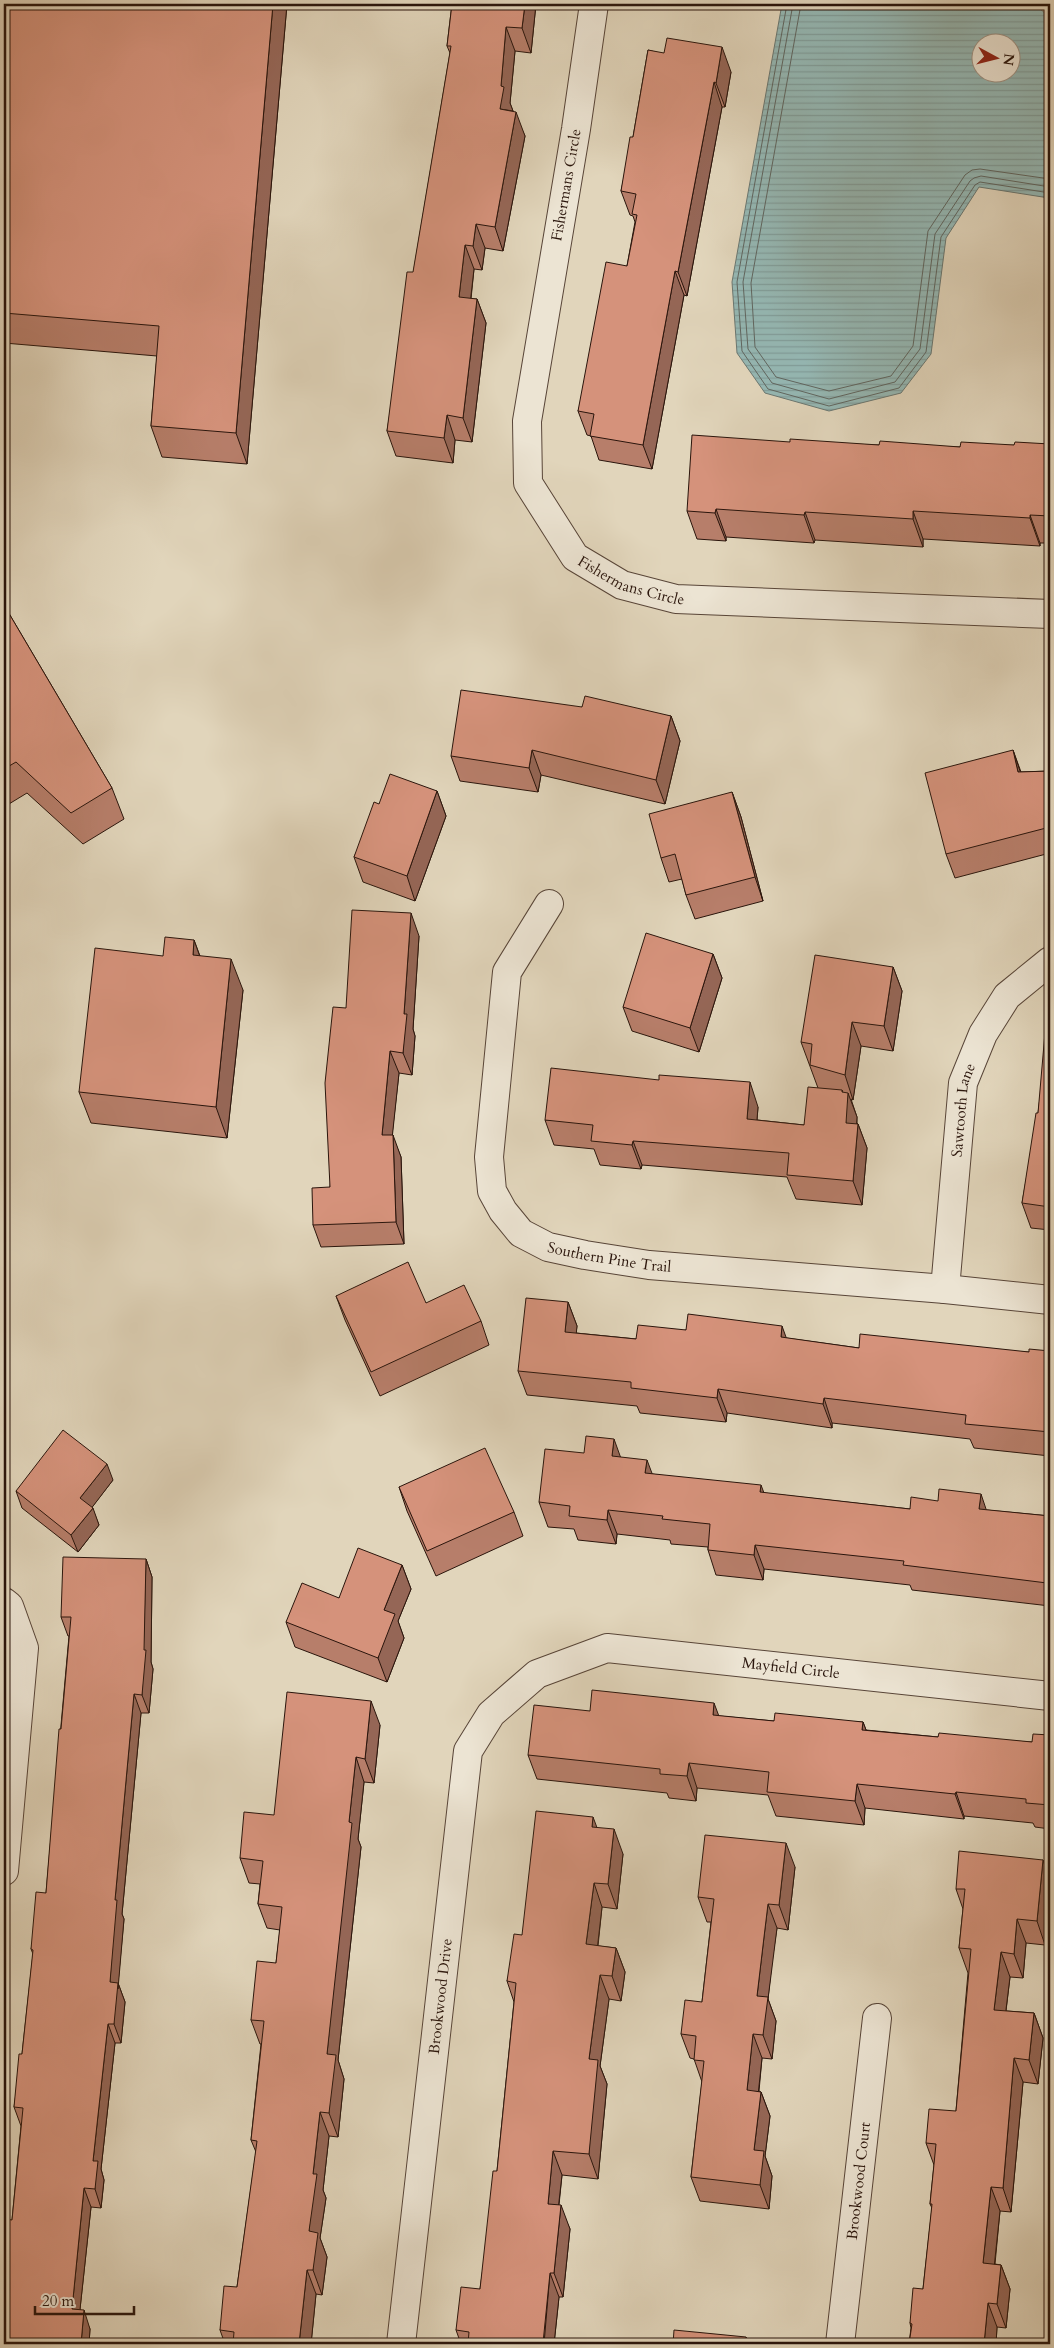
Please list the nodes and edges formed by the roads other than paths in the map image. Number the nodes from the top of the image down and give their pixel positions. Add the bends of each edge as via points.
1 (594, 4) edge
2 (1050, 614) edge
3 (549, 904) dead end
4 (1050, 961) edge
5 (945, 1289) junction
6 (1050, 1300) edge
7 (4, 1602) edge
8 (537, 1674) joint
9 (1050, 1696) edge
10 (4, 1871) edge
11 (877, 2018) dead end
12 (401, 2344) edge
13 (840, 2344) edge

1 - 2 street, Fishermans Circle via 526,420 528,483 575,557 622,585 676,599
3 - 5 street, Southern Pine Trail via 507,972 489,1157 492,1191 521,1233 548,1247 649,1265
4 - 5 street, Sawtooth Lane via 1007,996 983,1034 963,1083
5 - 6 street, Southern Pine Trail
7 - 10 street via 9,1606 24,1648
8 - 9 street, Mayfield Circle via 607,1648
8 - 12 street, Brookwood Drive via 492,1714 468,1751
11 - 13 street, Brookwood Court

